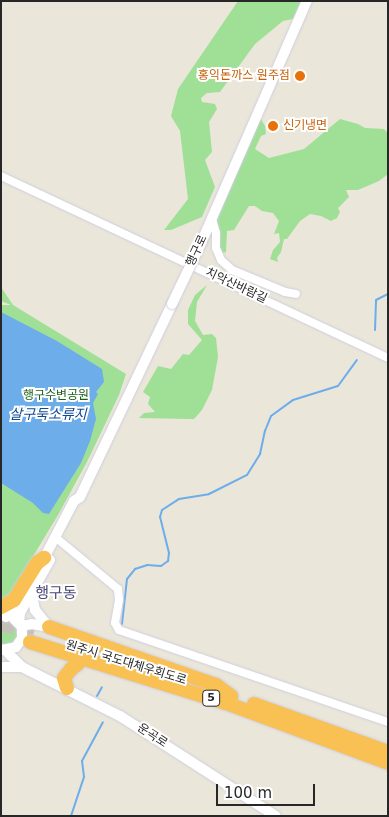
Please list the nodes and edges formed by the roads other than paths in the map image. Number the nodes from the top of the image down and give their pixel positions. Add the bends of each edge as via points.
1 (307, 1) edge
2 (1, 176) edge
3 (212, 220) junction
4 (296, 294) dead end
5 (388, 358) edge
6 (80, 497) junction
7 (60, 541) junction
8 (47, 559) junction
9 (2, 615) edge
10 (49, 627) junction
11 (15, 642) edge
12 (78, 664) junction
13 (1, 667) edge
14 (22, 667) junction
15 (67, 688) junction
16 (228, 699) junction
17 (388, 722) edge
18 (388, 752) edge
19 (388, 763) edge
20 (276, 816) edge

1 - 3 street, 행구로
2 - 5 street, 치악산바람길
3 - 4 street via 216,248 221,260 232,270
3 - 6 street, 행구로, bridge
6 - 7 street, 행구로 via 80,504
6 - 8 street, 행구로 via 74,501
7 - 8 street, 행구로
7 - 17 street via 118,589 115,623 119,630
8 - 9 highway via 37,563
8 - 10 street via 48,568 33,599 38,615
8 - 11 street, 행구로 via 20,613
9 - 11 street
10 - 11 street via 32,624
10 - 16 highway via 216,685
11 - 12 highway
11 - 14 street
11 - 16 highway, 5
12 - 15 highway via 64,678
12 - 16 highway via 210,703
13 - 14 street
14 - 15 street, 운곡로
15 - 20 street, 운곡로 via 120,716
16 - 18 highway, 5
16 - 19 highway, 5

